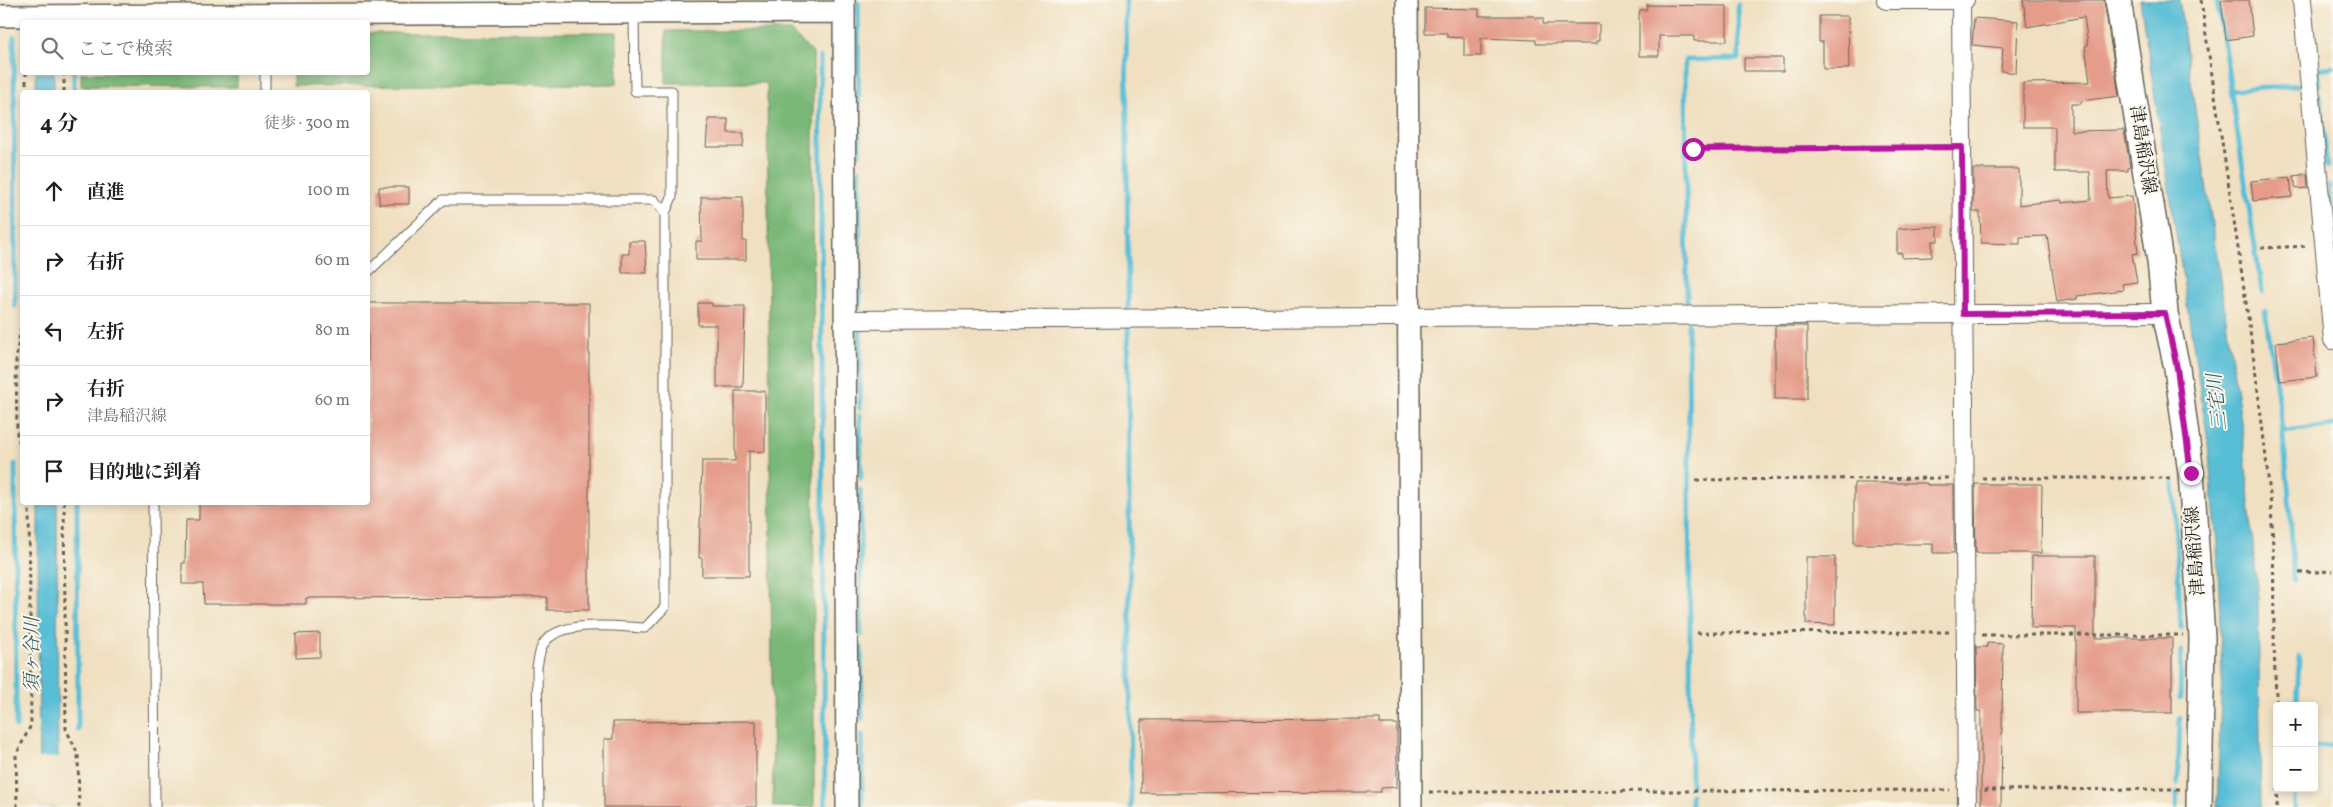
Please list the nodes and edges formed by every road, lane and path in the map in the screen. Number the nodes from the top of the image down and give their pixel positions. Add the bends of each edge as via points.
1 (1407, 0) edge
2 (1886, 0) edge
3 (1965, 0) edge
4 (2118, 0) edge
5 (2200, 0) edge
6 (2302, 0) edge
7 (1962, 1) edge
8 (844, 6) edge
9 (626, 9) edge
10 (265, 15) edge
11 (0, 16) edge
12 (26, 75) edge
13 (64, 75) edge
14 (265, 75) edge
15 (26, 90) edge
16 (64, 90) edge
17 (265, 90) edge
18 (1962, 147) junction
19 (1693, 149) dead end
20 (665, 213) junction
21 (2324, 245) junction
22 (2261, 248) dead end
23 (370, 270) edge
24 (2165, 313) junction
25 (1963, 314) junction
26 (1408, 317) junction
27 (845, 320) junction
28 (20, 333) edge
29 (2333, 340) edge
30 (20, 443) edge
31 (2191, 473) junction
32 (1964, 478) junction
33 (1696, 480) dead end
34 (29, 505) edge
35 (64, 505) edge
36 (153, 505) edge
37 (2333, 571) edge
38 (2299, 573) dead end
39 (1966, 633) junction
40 (1697, 634) dead end
41 (2202, 637) junction
42 (2277, 702) edge
43 (2278, 792) edge
44 (1967, 798) edge
45 (2199, 798) edge
46 (1411, 800) edge
47 (17, 807) edge
48 (79, 807) edge
49 (155, 807) edge
50 (539, 807) edge
51 (847, 807) edge
52 (2277, 807) edge

1 - 26 street
2 - 7 street
3 - 7 street
4 - 24 main road, 津島稲沢線 via 2160,260
5 - 42 path via 2270,487
6 - 21 street
7 - 18 street
8 - 9 street
8 - 27 street
9 - 10 street
9 - 20 lane via 634,92 672,91 672,197
10 - 11 street
12 - 15 path
13 - 16 path
14 - 17 lane
18 - 19 path
18 - 25 street
20 - 23 lane via 654,200 443,200
20 - 50 lane via 665,607 645,628 578,627 556,632 541,648 537,668
21 - 22 path
21 - 29 street
24 - 25 street
24 - 31 main road, 津島稲沢線 via 2177,368
25 - 26 street
25 - 32 street
26 - 27 street
26 - 46 street
27 - 51 street
28 - 30 path via 16,359 17,436
31 - 32 path via 2172,478
31 - 41 main road, 津島稲沢線
32 - 33 path
32 - 39 street
34 - 47 path via 31,725 16,755
35 - 48 path via 66,729 78,754
36 - 49 lane
37 - 38 path
39 - 40 path
39 - 41 path
39 - 44 street
41 - 45 main road, 津島稲沢線
43 - 52 path
44 - 45 path
44 - 46 path

